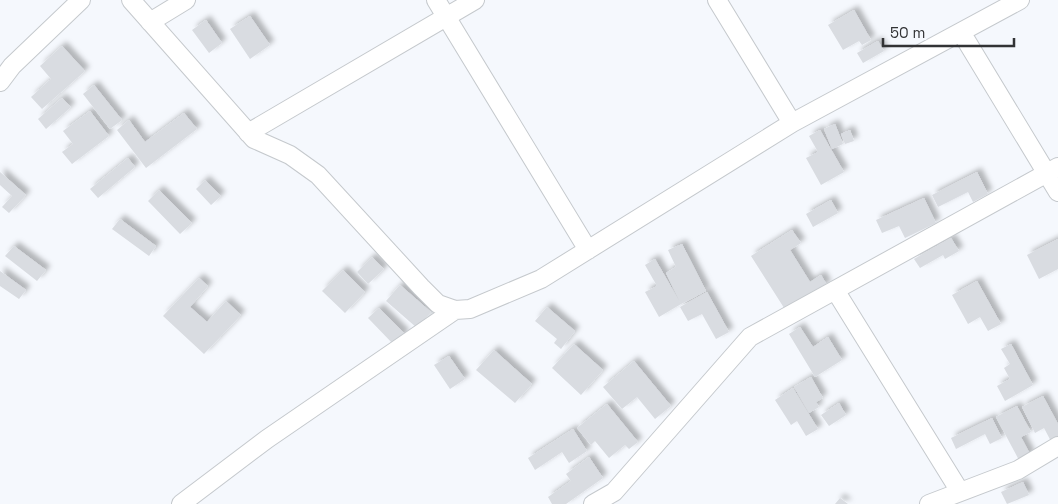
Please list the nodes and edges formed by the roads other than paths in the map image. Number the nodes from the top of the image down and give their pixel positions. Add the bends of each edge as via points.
1 (81, 0) edge
2 (132, 0) edge
3 (186, 0) edge
4 (436, 0) edge
5 (475, 0) edge
6 (718, 0) edge
7 (1020, 0) edge
8 (446, 17) junction
9 (150, 22) junction
10 (961, 32) junction
11 (0, 82) edge
12 (792, 123) junction
13 (248, 133) junction
14 (1052, 171) edge
15 (1058, 192) edge
16 (588, 250) junction
17 (835, 290) junction
18 (455, 310) junction
19 (1058, 446) edge
20 (959, 490) junction
21 (181, 504) edge
22 (593, 504) edge
23 (929, 504) edge

1 - 11 street via 12,66
2 - 9 street
3 - 9 street
4 - 8 street
5 - 8 street
6 - 12 street
7 - 10 street
8 - 13 street
8 - 16 street
9 - 13 street
10 - 12 street
10 - 14 street
12 - 16 street
13 - 18 street via 254,139 290,155 318,175 426,293 438,304
14 - 15 street
14 - 17 street
16 - 18 street via 541,279 470,309
17 - 20 street
17 - 22 street via 750,337 614,492
18 - 21 street via 266,439
19 - 20 street via 1018,470
20 - 23 street

